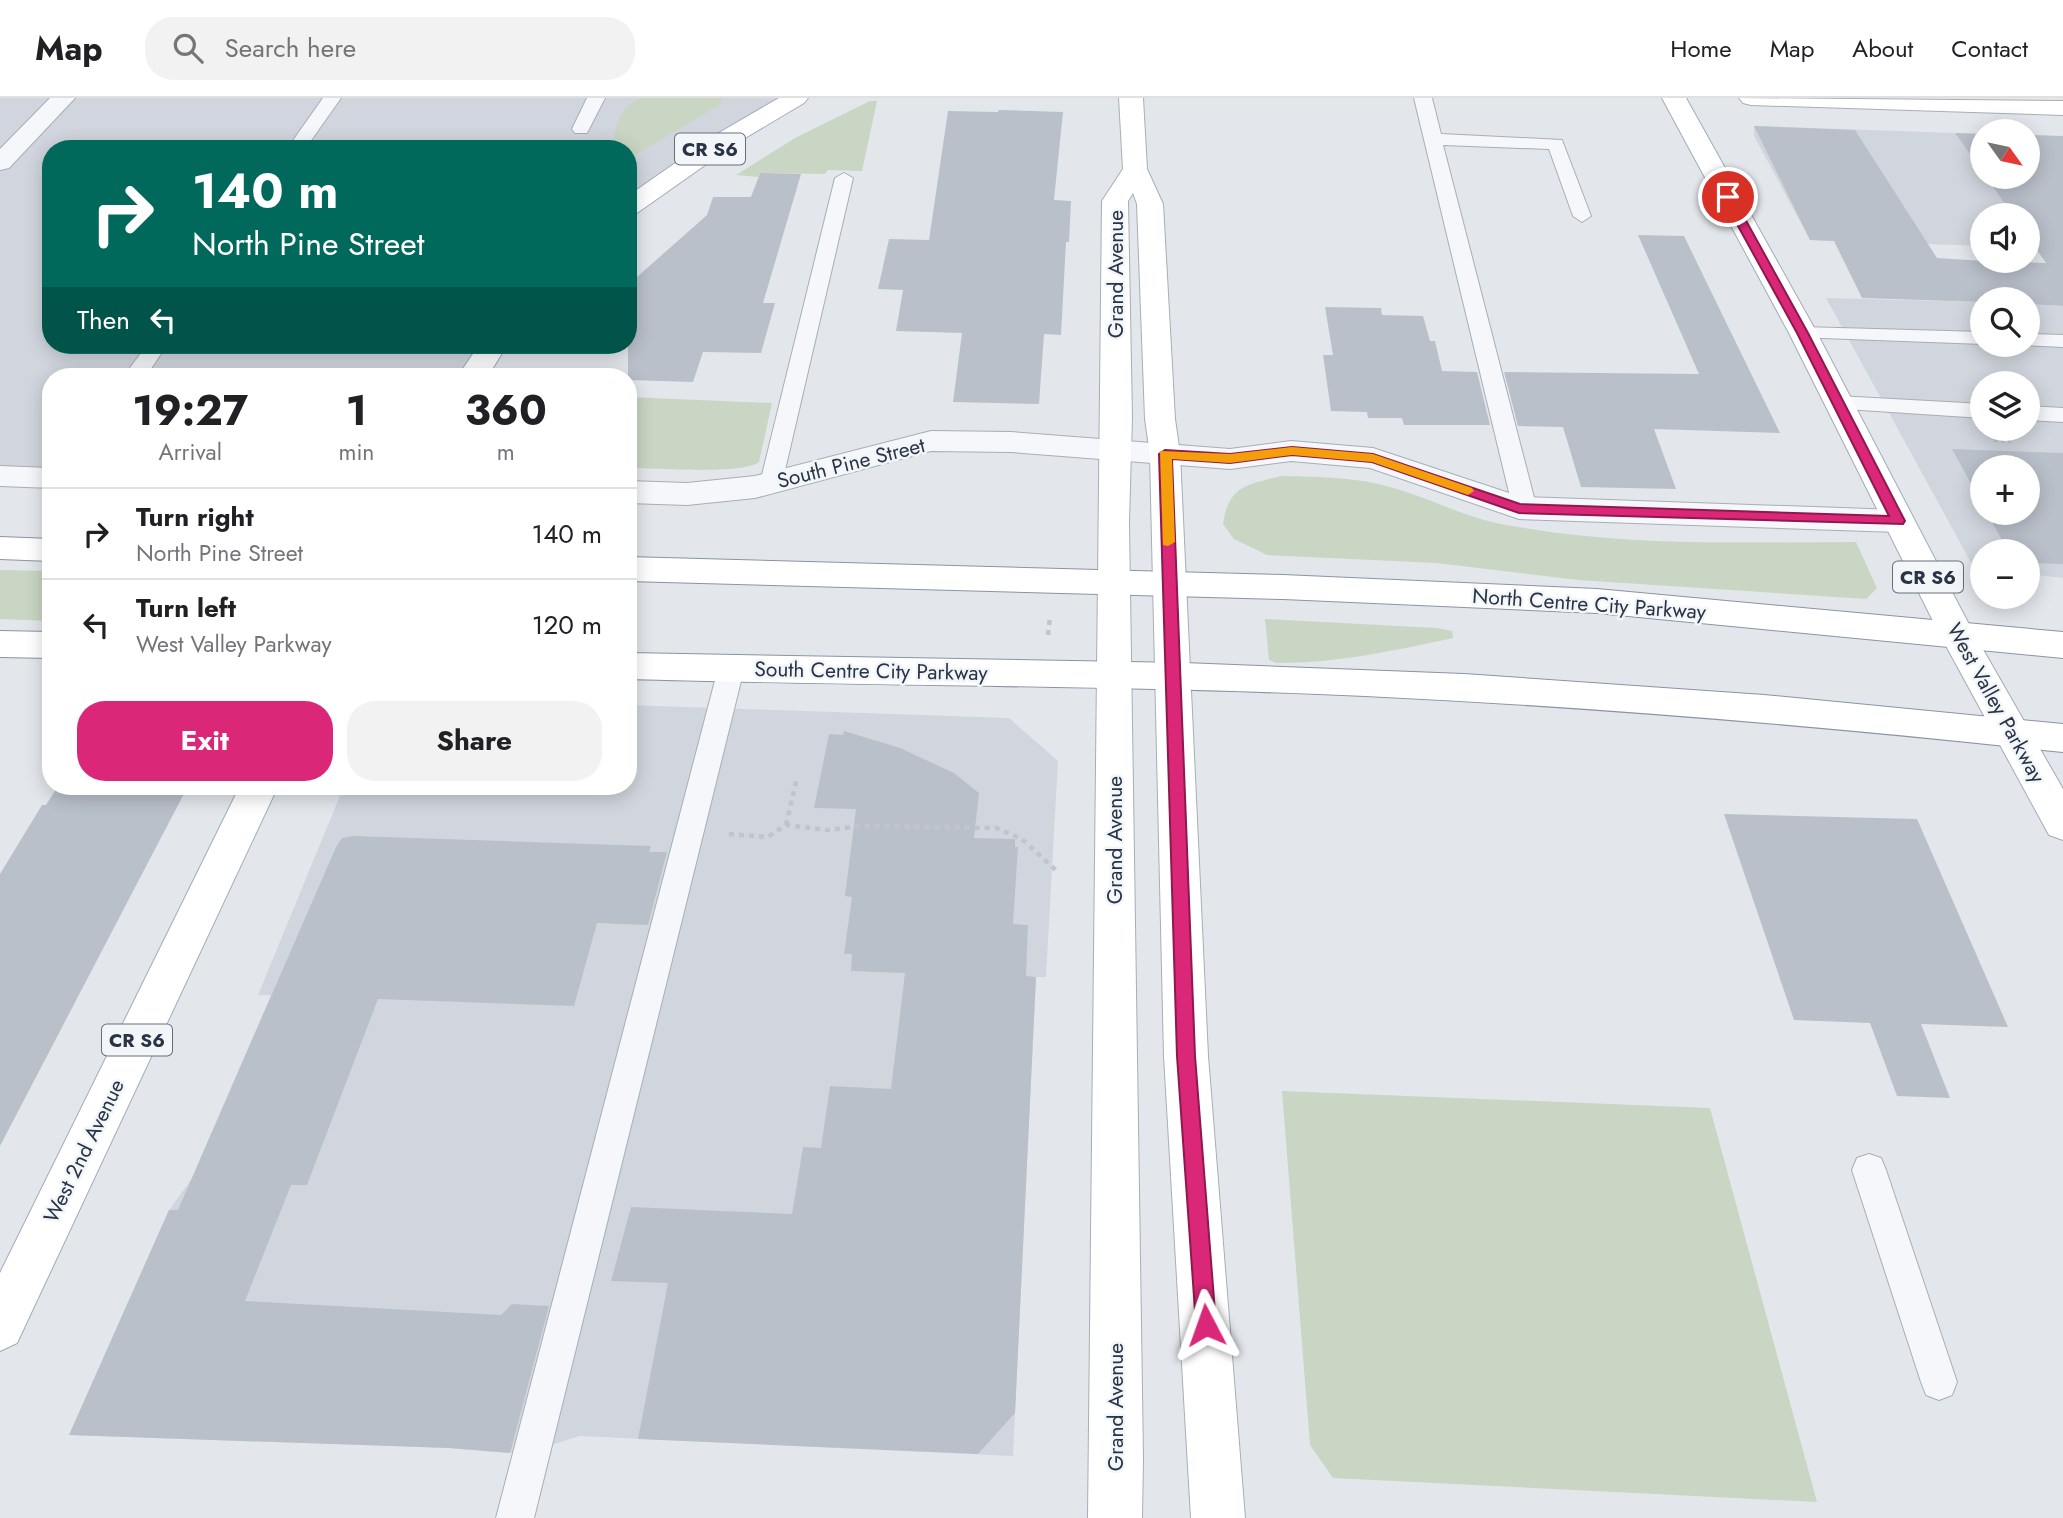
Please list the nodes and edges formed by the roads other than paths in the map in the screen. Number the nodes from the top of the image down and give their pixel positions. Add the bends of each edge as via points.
1 (63, 98) edge
2 (332, 98) edge
3 (596, 98) edge
4 (796, 98) edge
5 (1131, 98) edge
6 (1423, 98) edge
7 (1674, 98) edge
8 (1751, 98) edge
9 (2024, 103) edge
10 (2063, 108) edge
11 (581, 130) dead end
12 (1433, 139) junction
13 (302, 140) edge
14 (0, 163) edge
15 (1135, 169) junction
16 (844, 178) dead end
17 (637, 202) edge
18 (1583, 216) dead end
19 (1802, 333) junction
20 (1970, 338) edge
21 (2040, 340) edge
22 (2063, 341) edge
23 (1838, 403) junction
24 (1970, 410) edge
25 (2040, 414) edge
26 (2063, 415) edge
27 (1116, 451) junction
28 (1165, 454) junction
29 (0, 476) edge
30 (42, 478) edge
31 (771, 483) junction
32 (637, 492) edge
33 (1525, 509) junction
34 (1898, 521) junction
35 (0, 548) edge
36 (42, 550) edge
37 (637, 569) edge
38 (1114, 582) junction
39 (1170, 584) junction
40 (1956, 633) junction
41 (0, 643) edge
42 (42, 645) edge
43 (2063, 645) edge
44 (637, 666) edge
45 (731, 669) junction
46 (1114, 676) junction
47 (1173, 677) junction
48 (2011, 730) junction
49 (2063, 738) edge
50 (255, 795) edge
51 (2063, 824) edge
52 (1869, 1170) dead end
53 (0, 1326) edge
54 (1939, 1382) dead end
55 (515, 1518) edge
56 (1115, 1518) edge
57 (1218, 1518) edge

1 - 14 street
2 - 13 lane
3 - 11 lane
4 - 17 main road, CR S6 via 706,152
5 - 15 main road, Grand Avenue
6 - 12 lane
7 - 19 main road, West Valley Parkway / CR S6
8 - 9 main road
9 - 10 main road
12 - 18 lane via 1556,144
12 - 33 lane
15 - 27 main road, Grand Avenue via 1115,201
15 - 28 main road, Grand Avenue via 1150,204
16 - 31 lane
19 - 20 lane
19 - 23 main road, West Valley Parkway / CR S6
21 - 22 lane
23 - 24 lane
23 - 34 main road, West Valley Parkway / CR S6
25 - 26 lane
27 - 28 street, South Pine Street
27 - 31 street, South Pine Street via 931,441
27 - 38 main road, Grand Avenue
28 - 33 street, South Pine Street via 1230,458 1292,451 1373,458
28 - 39 main road, Grand Avenue
29 - 30 street
31 - 32 street, South Pine Street via 687,494
33 - 34 street, South Pine Street
34 - 40 main road, West Valley Parkway / CR S6
35 - 36 main road
37 - 38 main road
38 - 39 main road, North Centre City Parkway
38 - 46 main road, Grand Avenue
39 - 40 main road, North Centre City Parkway via 1597,601
39 - 47 main road, Grand Avenue
40 - 43 main road, North Centre City Parkway
40 - 48 main road, West Valley Parkway / CR S6
41 - 42 main road
44 - 45 main road, South Centre City Parkway
45 - 46 main road, South Centre City Parkway
45 - 55 lane
46 - 47 main road
46 - 56 main road, Grand Avenue
47 - 48 main road via 1584,694
47 - 57 main road, Grand Avenue via 1186,1056
48 - 49 main road
48 - 51 main road, West Valley Parkway / CR S6
50 - 53 main road, West 2nd Avenue / CR S6
52 - 54 lane

